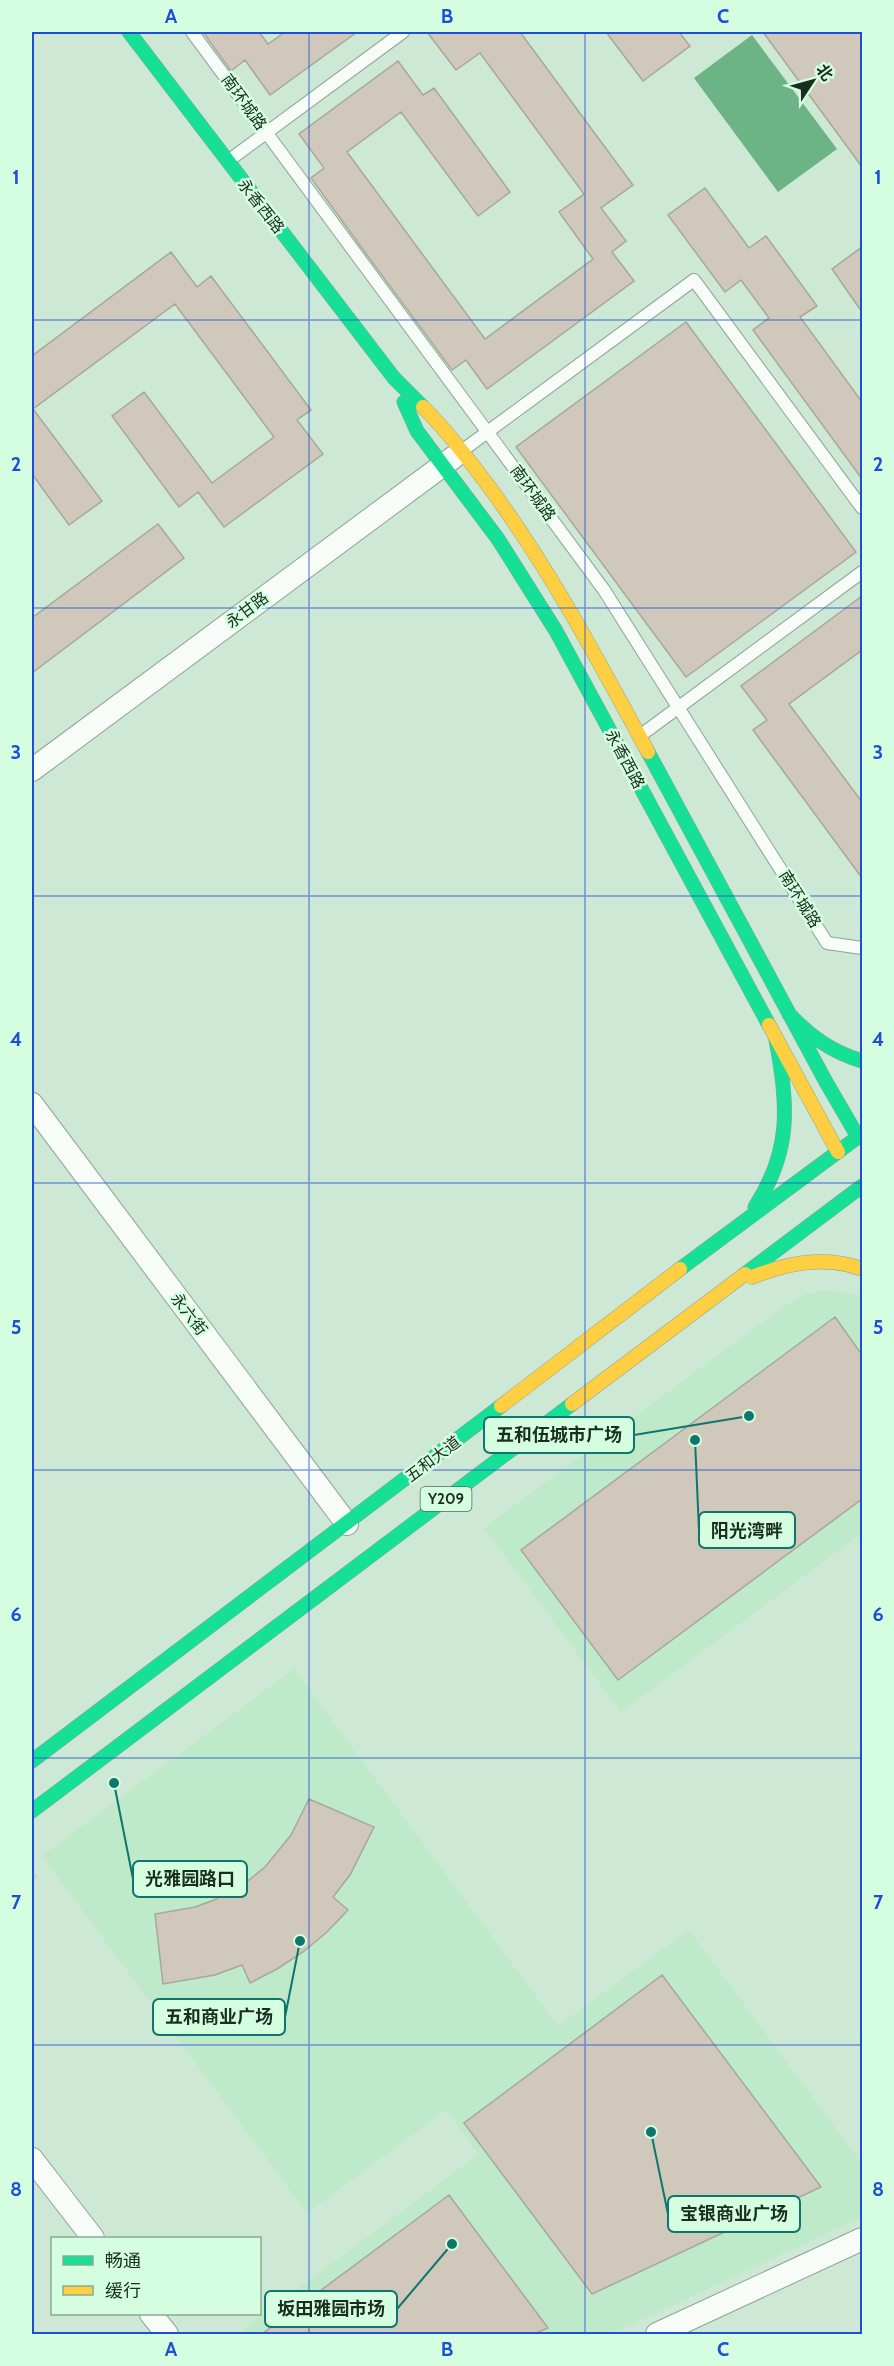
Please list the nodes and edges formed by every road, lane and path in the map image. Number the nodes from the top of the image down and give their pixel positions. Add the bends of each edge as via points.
1 (129, 32) edge
2 (192, 32) edge
3 (403, 32) edge
4 (267, 132) junction
5 (227, 162) junction
6 (394, 378) junction
7 (488, 432) junction
8 (462, 450) junction
9 (442, 465) junction
10 (862, 508) edge
11 (862, 573) edge
12 (679, 708) junction
13 (639, 736) junction
14 (32, 770) edge
15 (862, 948) edge
16 (789, 1014) junction
17 (776, 1040) junction
18 (862, 1061) edge
19 (32, 1104) edge
20 (861, 1138) edge
21 (841, 1156) junction
22 (860, 1186) edge
23 (736, 1226) junction
24 (862, 1269) edge
25 (726, 1284) junction
26 (347, 1524) junction
27 (32, 1761) edge
28 (32, 1811) edge
29 (37, 1875) dead end
30 (32, 1879) edge
31 (32, 2159) edge
32 (92, 2237) edge
33 (862, 2239) edge
34 (153, 2315) edge
35 (167, 2334) edge
36 (657, 2334) edge

1 - 5 main road, 永香西路
2 - 4 lane, 南环城路
3 - 4 lane
4 - 5 lane
4 - 7 lane, 南环城路
5 - 6 main road, 永香西路
6 - 8 main road, 永香西路
6 - 9 main road, 永香西路 via 417,431
7 - 8 lane
7 - 10 lane via 694,280
7 - 12 lane, 南环城路 via 604,590
8 - 9 street, 永甘路
8 - 13 main road, 永香西路 via 552,578
9 - 14 street, 永甘路
9 - 17 main road, 永香西路 via 498,538 556,631
11 - 12 lane
12 - 13 lane
12 - 15 lane, 南环城路 via 827,943
13 - 16 main road, 永香西路
16 - 18 main road via 824,1047
16 - 20 main road, 永香西路
17 - 21 main road, 永香西路
17 - 23 main road via 785,1101 782,1150 769,1189
19 - 26 street, 永六街
20 - 21 main road, 五和大道 / Y209
21 - 23 main road, 五和大道 / Y209
22 - 25 main road, Y209
23 - 26 main road, 五和大道 / Y209 via 704,1258
24 - 25 main road via 834,1262 809,1262
25 - 28 main road, Y209
26 - 27 main road, 五和大道 / Y209
29 - 30 path
31 - 32 street
33 - 36 street
34 - 35 street

